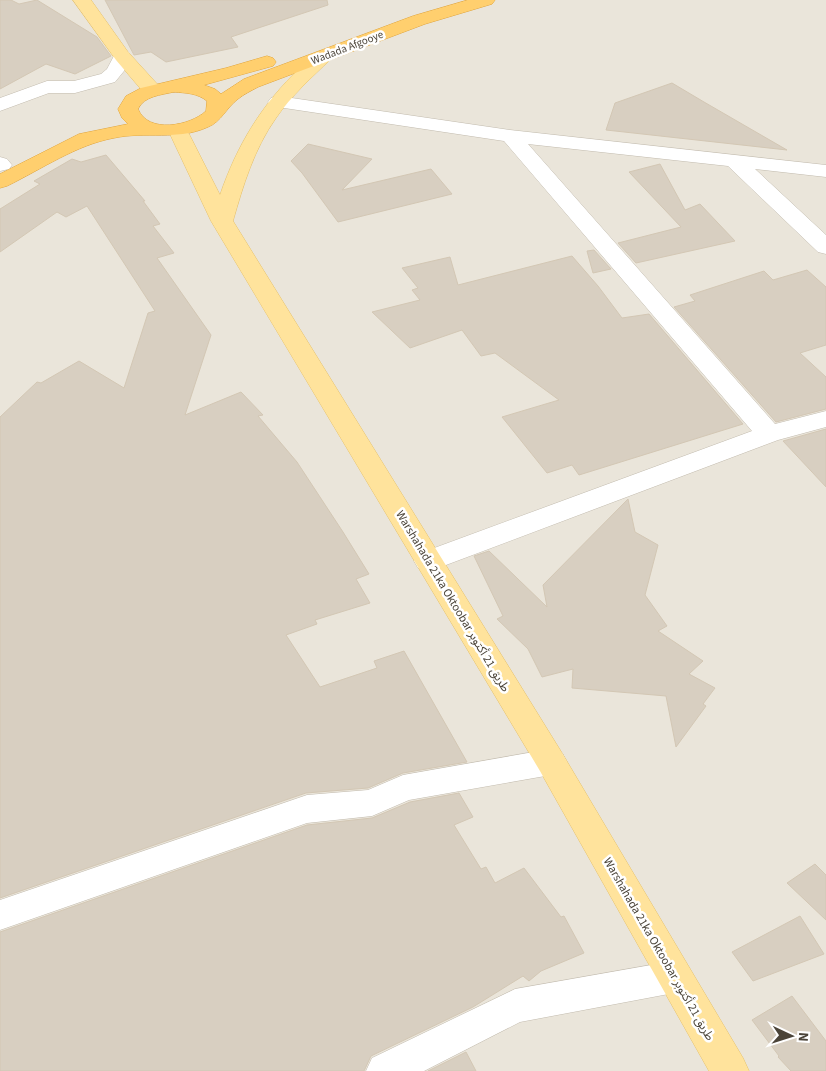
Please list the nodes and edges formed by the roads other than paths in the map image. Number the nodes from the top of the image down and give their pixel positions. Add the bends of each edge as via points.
1 (82, 0) edge
2 (445, 0) edge
3 (486, 0) edge
4 (325, 55) junction
5 (122, 56) junction
6 (174, 86) junction
7 (152, 90) junction
8 (278, 102) junction
9 (0, 105) edge
10 (128, 106) junction
11 (217, 109) junction
12 (150, 129) junction
13 (178, 130) junction
14 (510, 136) junction
15 (733, 160) junction
16 (1, 169) edge
17 (826, 171) edge
18 (222, 221) junction
19 (826, 247) edge
20 (826, 419) edge
21 (769, 434) junction
22 (428, 561) junction
23 (550, 762) junction
24 (0, 915) edge
25 (674, 977) junction
26 (385, 1071) edge
27 (730, 1071) edge

1 - 5 main road
2 - 6 highway, Wadada Afgooye via 231,73
3 - 4 highway, Wadada Afgooye
4 - 8 main road
4 - 11 highway, Wadada Afgooye via 251,83 231,95
5 - 7 main road
5 - 9 street via 108,78 75,87 47,87
6 - 7 highway, Wadada Afgooye
6 - 11 highway via 196,89 212,96 217,102
7 - 10 highway, Wadada Afgooye via 134,98
8 - 14 street
8 - 18 main road via 262,124 238,170
10 - 12 highway via 131,120
10 - 16 highway via 64,134
11 - 13 highway, Wadada Afgooye via 204,122
12 - 13 highway, Wadada Afgooye
12 - 16 highway via 117,131 86,138
13 - 18 main road, Warshahada 21ka Oktoobar طريق 21 أكتوبر
14 - 15 street
14 - 21 street
15 - 17 street
15 - 19 street
18 - 22 main road, Warshahada 21ka Oktoobar طريق 21 أكتوبر
20 - 21 street
21 - 22 street
22 - 23 main road, Warshahada 21ka Oktoobar طريق 21 أكتوبر
23 - 24 street via 402,788 372,803 307,810
23 - 25 main road, Warshahada 21ka Oktoobar طريق 21 أكتوبر
25 - 26 street via 515,1006
25 - 27 main road, Warshahada 21ka Oktoobar طريق 21 أكتوبر

